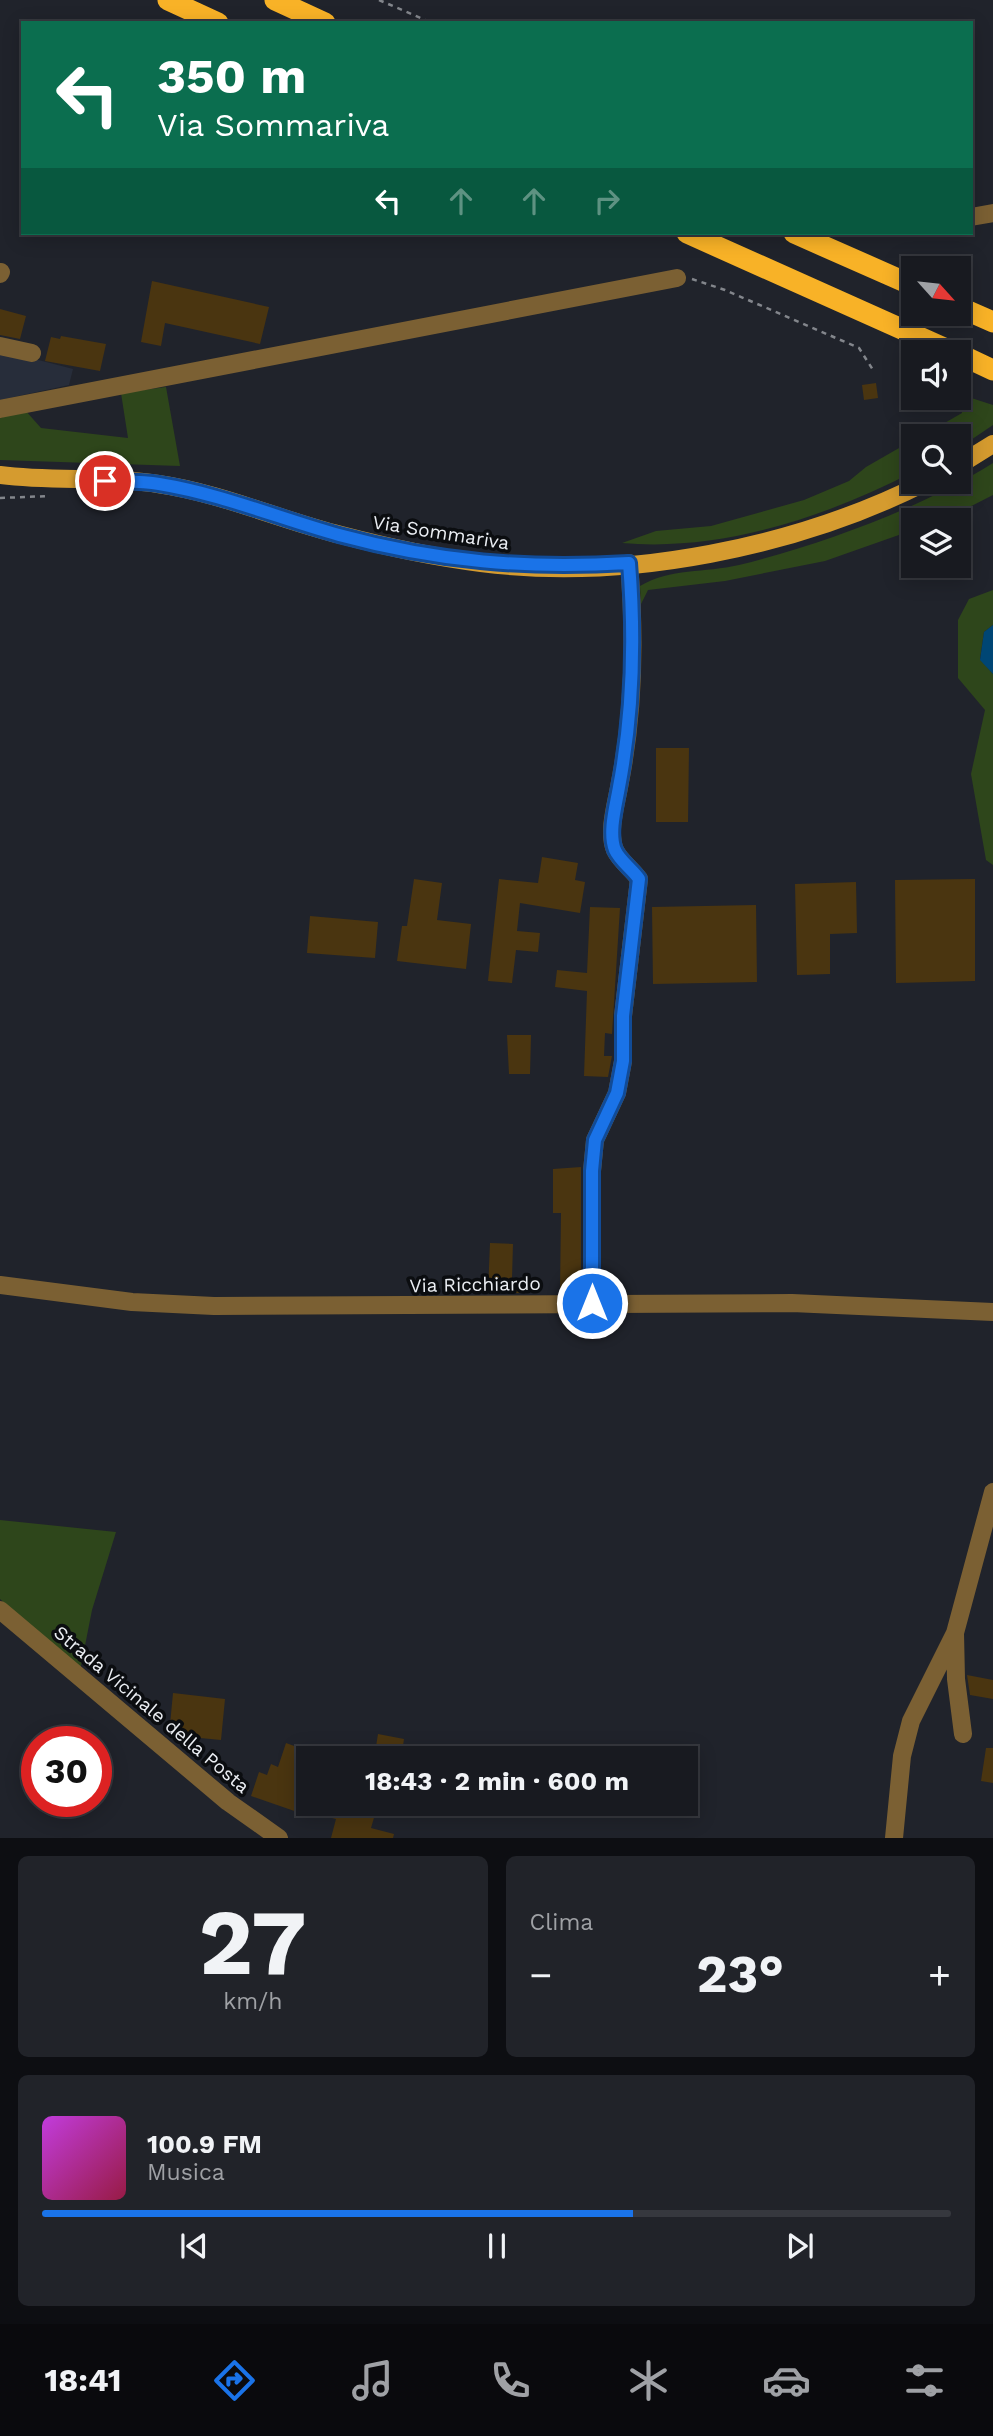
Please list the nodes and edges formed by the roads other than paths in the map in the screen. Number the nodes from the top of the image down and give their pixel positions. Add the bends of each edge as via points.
1 (168, 0) edge
2 (275, 0) edge
3 (214, 21) edge
4 (322, 21) edge
5 (993, 212) edge
6 (973, 217) edge
7 (691, 235) edge
8 (799, 235) edge
9 (677, 278) road end
10 (901, 280) edge
11 (971, 312) edge
12 (993, 322) edge
13 (926, 340) edge
14 (0, 346) edge
15 (32, 353) dead end
16 (971, 360) edge
17 (993, 370) edge
18 (0, 409) edge
19 (993, 444) edge
20 (971, 458) edge
21 (0, 475) edge
22 (27, 478) junction
23 (0, 483) edge
24 (901, 493) edge
25 (629, 563) junction
26 (0, 1285) edge
27 (592, 1303) junction
28 (993, 1312) edge
29 (993, 1492) edge
30 (0, 1610) edge
31 (955, 1633) junction
32 (963, 1734) dead end
33 (279, 1838) edge
34 (894, 1838) edge

1 - 3 highway
2 - 4 highway
5 - 6 street
7 - 13 highway
8 - 10 highway
9 - 18 street
11 - 12 highway
14 - 15 street
16 - 17 highway
19 - 20 main road
21 - 22 main road
22 - 23 main road
22 - 25 main road, Via Sommariva via 158,484 248,505 338,534 483,564 554,568
24 - 25 main road, Via Sommariva via 790,536 698,555
25 - 27 street via 630,704 614,816 614,849 639,879 623,1016 623,1061 617,1093 595,1140
26 - 27 street, Via Ricchiardo via 132,1302 215,1306
27 - 28 street, Via Ricchiardo via 792,1303
29 - 31 street
30 - 33 street, Strada Vicinale della Posta via 229,1802
31 - 32 street
31 - 34 street via 911,1721 902,1756

